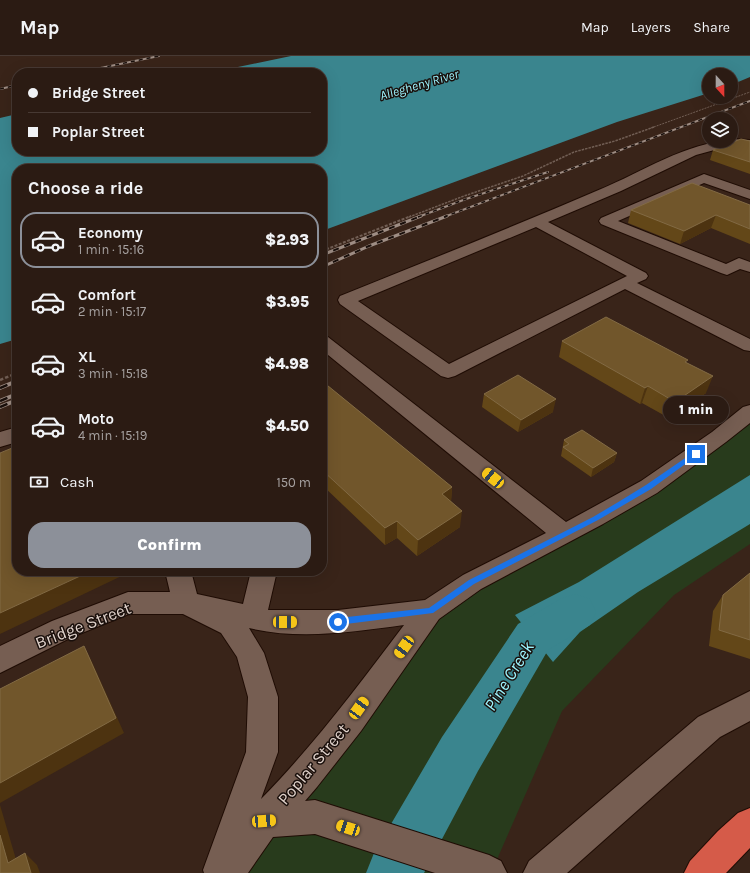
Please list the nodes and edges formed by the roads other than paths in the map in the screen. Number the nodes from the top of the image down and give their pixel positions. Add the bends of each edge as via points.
1 (750, 144) edge
2 (750, 195) edge
3 (537, 222) junction
4 (750, 267) edge
5 (625, 283) junction
6 (327, 345) edge
7 (750, 346) edge
8 (750, 412) edge
9 (12, 436) edge
10 (0, 440) edge
11 (564, 534) junction
12 (179, 576) edge
13 (263, 576) edge
14 (186, 603) junction
15 (430, 611) junction
16 (253, 618) junction
17 (0, 660) edge
18 (750, 705) edge
19 (264, 821) junction
20 (750, 825) edge
21 (476, 869) edge
22 (219, 873) edge
23 (227, 873) edge
24 (541, 873) edge
25 (702, 873) edge

1 - 3 street via 729,142 692,152
2 - 4 street via 704,178 606,220 727,270 739,263
3 - 5 street via 640,276
3 - 5 street via 346,300 448,372
5 - 7 street
6 - 11 street
8 - 11 street, Poplar Street via 720,437 649,487
9 - 10 street
11 - 15 street, Poplar Street via 472,582
12 - 14 street
13 - 16 street
14 - 16 street, Bridge Street
14 - 17 street, Bridge Street via 128,603 62,629
14 - 22 street via 231,625 250,652 263,697 262,752
15 - 16 street, Bridge Street via 338,622 272,622
15 - 19 street, Poplar Street via 350,721 306,776
18 - 24 street via 709,726
19 - 21 street via 315,817
19 - 23 street, Poplar Street
20 - 25 highway

